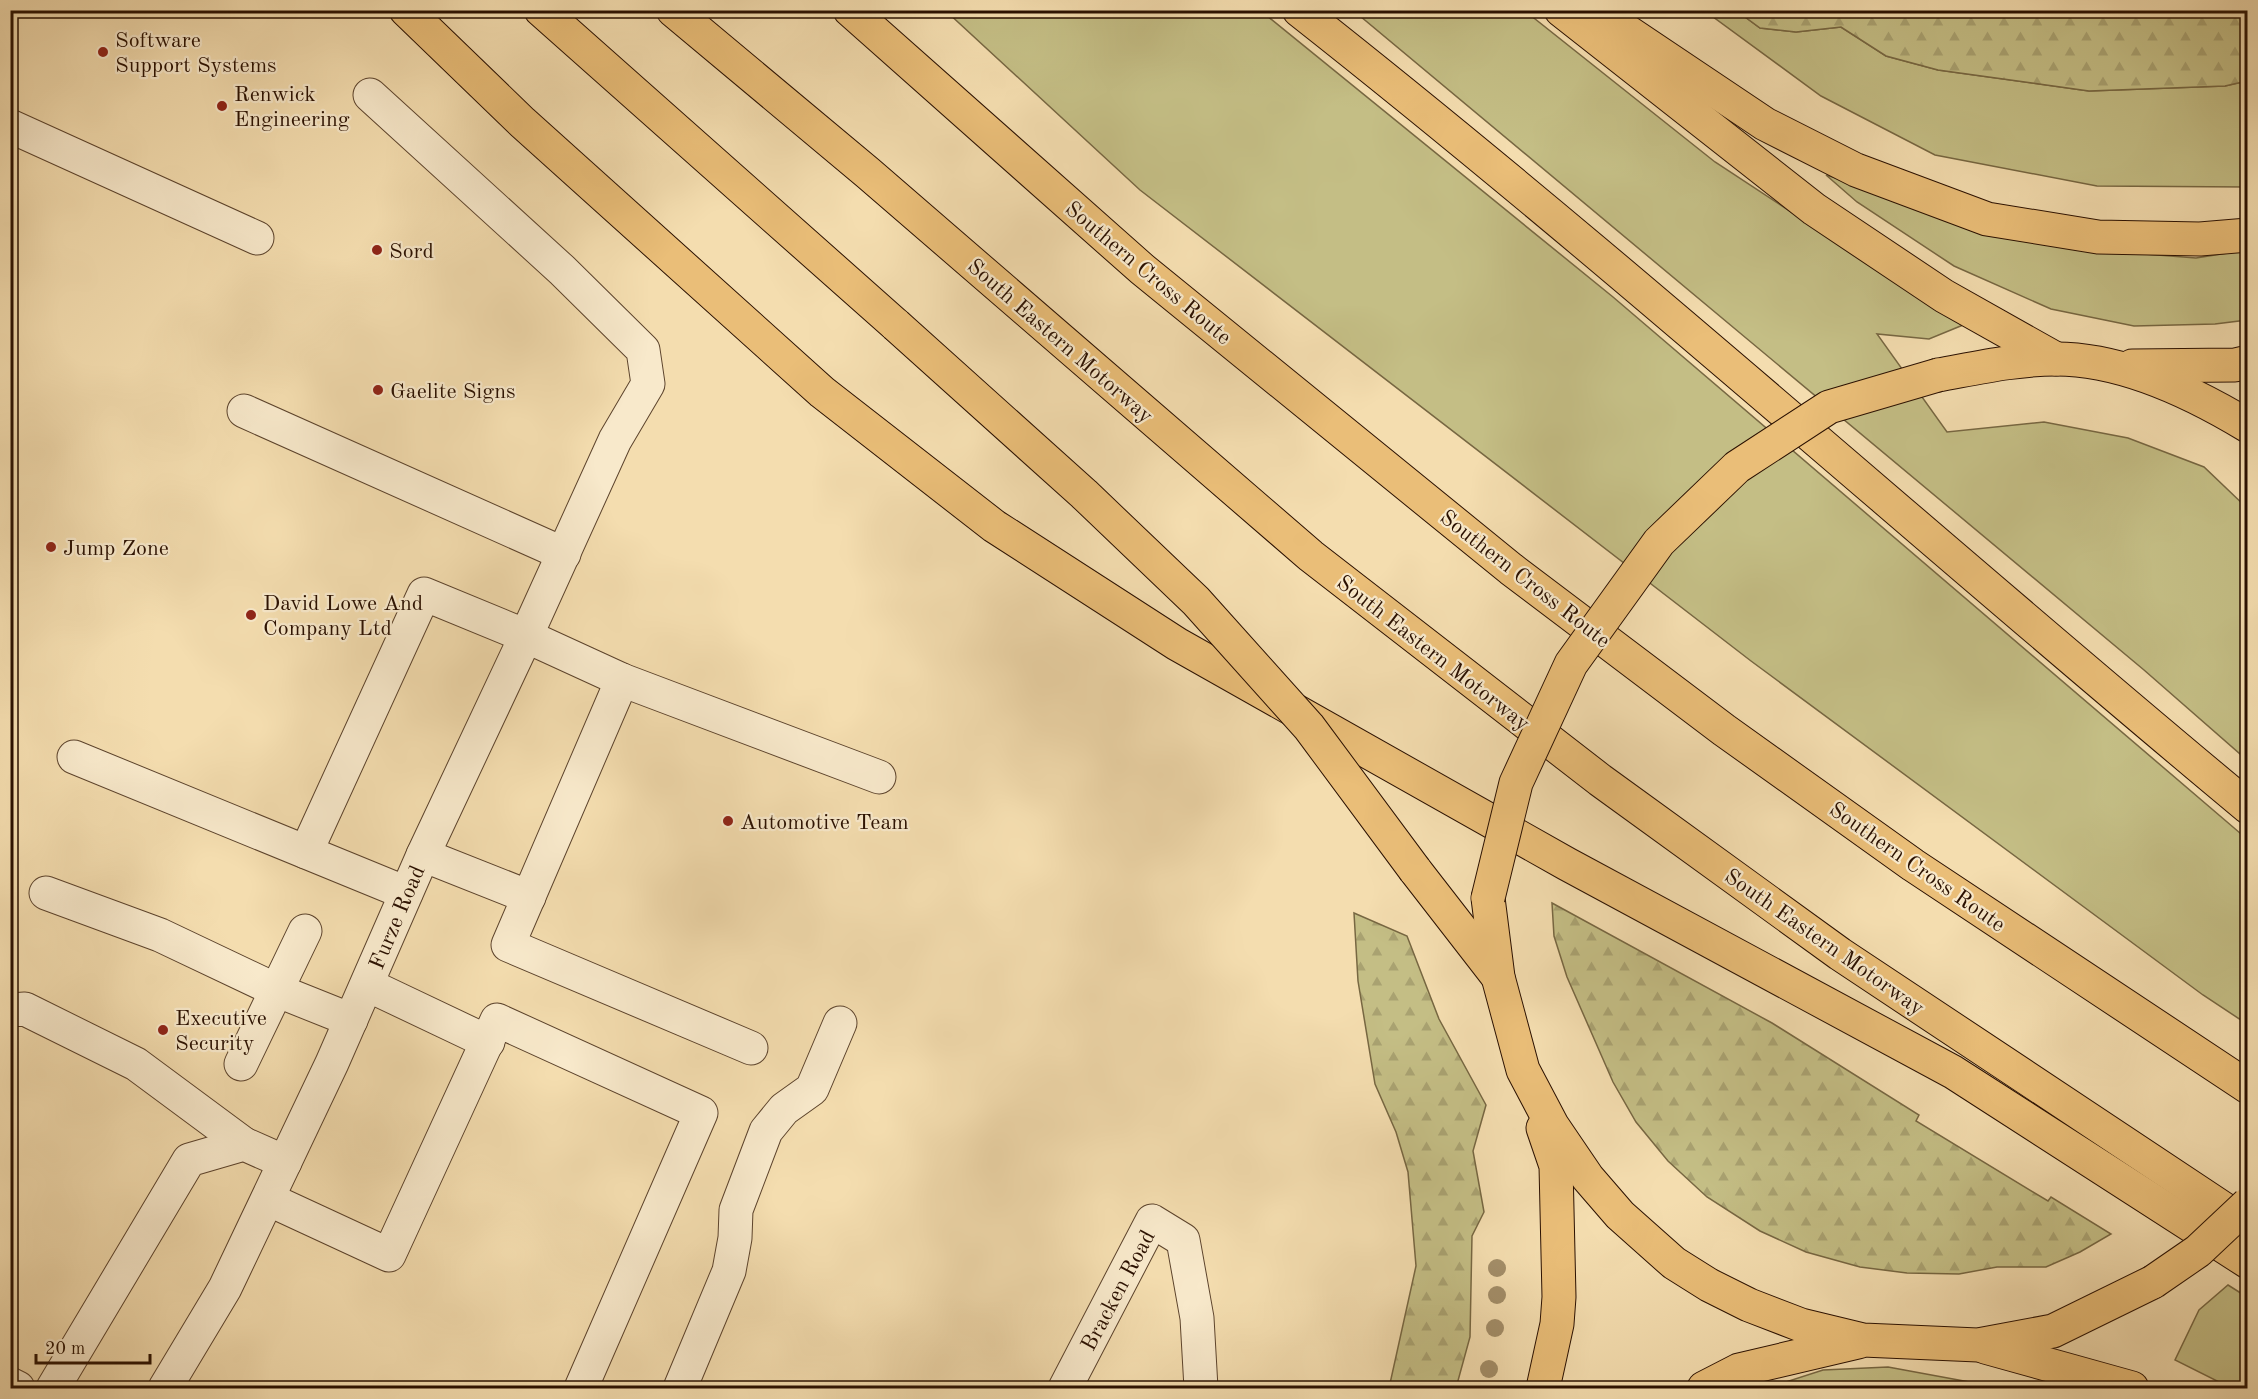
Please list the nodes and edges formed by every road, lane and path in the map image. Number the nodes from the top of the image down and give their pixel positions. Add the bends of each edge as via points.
1 (406, 10) edge
2 (541, 10) edge
3 (673, 10) edge
4 (850, 10) edge
5 (1299, 10) edge
6 (1561, 10) edge
7 (1595, 10) edge
8 (370, 95) dead end
9 (10, 126) edge
10 (2247, 235) edge
11 (257, 238) dead end
12 (2056, 359) junction
13 (2247, 362) edge
14 (2115, 366) junction
15 (244, 411) dead end
16 (2247, 426) edge
17 (564, 554) junction
18 (526, 636) junction
19 (622, 680) junction
20 (74, 757) dead end
21 (879, 777) dead end
22 (2247, 807) edge
23 (306, 852) junction
24 (423, 855) junction
25 (46, 893) dead end
26 (406, 893) junction
27 (529, 897) junction
28 (305, 931) dead end
29 (1498, 977) junction
30 (368, 985) junction
31 (276, 990) junction
32 (10, 1010) edge
33 (351, 1020) junction
34 (840, 1023) dead end
35 (488, 1042) junction
36 (751, 1047) dead end
37 (241, 1064) dead end
38 (1523, 1070) junction
39 (2247, 1087) edge
40 (244, 1144) junction
41 (285, 1162) junction
42 (268, 1199) junction
43 (2247, 1204) edge
44 (2247, 1225) edge
45 (2247, 1262) edge
46 (1863, 1340) junction
47 (1978, 1345) junction
48 (10, 1384) edge
49 (18, 1389) edge
50 (53, 1389) edge
51 (165, 1389) edge
52 (581, 1389) edge
53 (680, 1389) edge
54 (1065, 1389) edge
55 (1201, 1389) edge
56 (1543, 1389) edge
57 (1704, 1389) edge
58 (2132, 1389) edge

1 - 45 main road via 522,122 822,392 994,526 1177,644 1567,864 1953,1072
2 - 29 main road, bridge via 1084,494 1196,602 1309,727
3 - 44 main road, South Eastern Motorway via 1311,556 1600,780 1840,954
4 - 39 main road, Southern Cross Route via 1142,269 1511,569 1724,730 1912,865
5 - 22 main road via 1564,226
6 - 12 main road via 1814,209 1944,296
7 - 10 main road via 1765,124 1856,170 1987,219 2098,237 2200,239
8 - 17 street, Furze Road via 562,270 643,350 648,384 615,440
9 - 11 street
12 - 14 main road
12 - 29 main road, bridge via 1938,375 1829,407 1737,467 1659,542 1571,664 1516,783 1488,898
13 - 14 main road
14 - 16 main road via 2208,402
15 - 17 street
17 - 18 street, Furze Road
18 - 19 street
18 - 23 street via 424,594
18 - 24 street, Furze Road
19 - 21 street
19 - 27 street
20 - 23 street
23 - 26 street
24 - 26 street, Furze Road
24 - 27 street
25 - 31 street via 160,935
26 - 30 street, Furze Road
27 - 36 street via 508,945
28 - 31 street
29 - 38 main road
30 - 33 street, Furze Road
30 - 35 street
31 - 33 street
31 - 37 street
32 - 40 street via 25,1009 136,1064
33 - 41 street, Furze Road
34 - 53 street via 812,1089 784,1109 766,1131 736,1210 729,1271
35 - 42 street via 389,1255
35 - 52 street via 497,1020 701,1113
38 - 46 main road via 1552,1125 1588,1178 1620,1215 1674,1263 1749,1305
38 - 56 main road via 1556,1166 1559,1297
40 - 41 street
40 - 50 street via 189,1160
41 - 42 street, Furze Road
42 - 51 street, Furze Road via 225,1288
43 - 47 main road, bridge via 2198,1251 2154,1282 2053,1331
46 - 47 main road
46 - 57 main road via 1739,1370
47 - 58 main road
48 - 49 street
54 - 55 street, Bracken Road via 1152,1221 1183,1240 1197,1318

